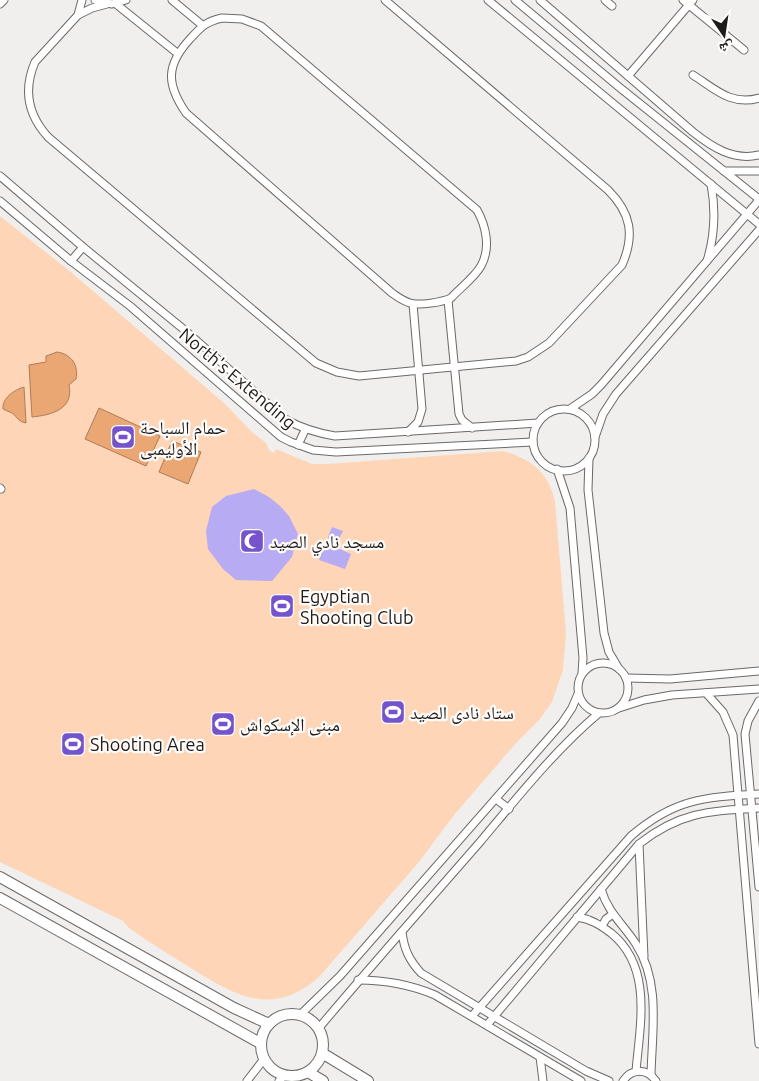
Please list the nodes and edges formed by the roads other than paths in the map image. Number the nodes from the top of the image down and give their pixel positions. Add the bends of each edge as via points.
1 (4, 0) edge
2 (82, 0) edge
3 (95, 0) edge
4 (126, 0) edge
5 (172, 0) edge
6 (385, 0) edge
7 (488, 0) edge
8 (515, 0) edge
9 (540, 0) edge
10 (605, 0) edge
11 (689, 2) edge
12 (0, 4) edge
13 (107, 4) junction
14 (116, 4) junction
15 (612, 6) dead end
16 (78, 15) junction
17 (202, 25) junction
18 (744, 50) dead end
19 (177, 53) junction
20 (693, 74) dead end
21 (628, 76) junction
22 (759, 98) edge
23 (759, 155) edge
24 (724, 171) junction
25 (759, 171) edge
26 (0, 176) edge
27 (711, 184) junction
28 (759, 200) edge
29 (0, 201) edge
30 (747, 215) junction
31 (759, 224) edge
32 (759, 230) edge
33 (83, 247) junction
34 (71, 261) junction
35 (706, 263) junction
36 (448, 300) junction
37 (412, 304) junction
38 (455, 367) junction
39 (419, 370) junction
40 (570, 409) junction
41 (538, 424) junction
42 (472, 428) junction
43 (305, 430) junction
44 (408, 432) junction
45 (595, 437) junction
46 (533, 442) junction
47 (298, 445) junction
48 (589, 458) junction
49 (557, 469) junction
50 (619, 669) junction
51 (759, 671) edge
52 (582, 673) junction
53 (626, 678) junction
54 (759, 689) edge
55 (706, 693) junction
56 (578, 694) junction
57 (759, 701) edge
58 (617, 709) junction
59 (599, 714) junction
60 (759, 794) edge
61 (738, 795) junction
62 (751, 795) junction
63 (496, 799) junction
64 (756, 808) edge
65 (509, 809) junction
66 (739, 809) junction
67 (639, 844) junction
68 (0, 877) edge
69 (759, 887) edge
70 (601, 889) junction
71 (0, 898) edge
72 (613, 914) junction
73 (577, 918) junction
74 (602, 926) junction
75 (94, 930) junction
76 (402, 932) junction
77 (86, 946) junction
78 (644, 960) junction
79 (358, 980) junction
80 (479, 1007) junction
81 (300, 1015) junction
82 (472, 1016) junction
83 (494, 1016) junction
84 (269, 1024) junction
85 (487, 1025) junction
86 (318, 1029) junction
87 (260, 1043) junction
88 (759, 1044) edge
89 (322, 1053) junction
90 (540, 1057) junction
91 (264, 1059) junction
92 (636, 1071) junction
93 (308, 1072) junction
94 (651, 1074) junction
95 (282, 1078) edge
96 (247, 1081) edge
97 (323, 1081) edge
98 (368, 1081) edge
99 (543, 1081) edge
100 (581, 1081) edge
101 (609, 1081) edge
102 (623, 1081) edge
103 (656, 1081) edge

1 - 12 street
2 - 16 street
3 - 13 street
4 - 14 street
5 - 17 street
6 - 38 street via 608,190 622,208 630,230 622,265 549,343 528,357
7 - 27 street
8 - 24 street
9 - 21 street
10 - 15 street
11 - 18 street
11 - 21 street
13 - 14 street
13 - 16 street
14 - 19 street
16 - 39 street via 35,62 29,80 28,99 40,129 316,363 337,372 359,376
17 - 19 street
17 - 36 street via 232,18 261,26 477,210 485,228 484,258 480,267
19 - 37 street via 172,78 178,102 186,113 392,293
20 - 22 street via 728,98
21 - 23 street via 713,147 734,156
24 - 25 street
24 - 28 street
26 - 33 street
27 - 30 street
27 - 35 street via 714,230
28 - 30 street
29 - 34 street, North's Extending
30 - 31 street
30 - 35 street
32 - 45 street via 616,394 603,414
33 - 34 street
33 - 43 street via 187,332 285,419
34 - 47 street, North's Extending via 130,306 281,436
35 - 40 street via 601,385
36 - 37 street
36 - 38 street
37 - 39 street
38 - 39 street
38 - 42 street via 459,414
39 - 44 street via 421,416
40 - 41 street via 548,413
40 - 45 street via 584,416
41 - 42 street
41 - 46 street
42 - 44 street
43 - 44 street via 335,436
43 - 47 street
45 - 48 street
46 - 47 street, North's Extending via 349,453 324,452
46 - 49 street via 541,460
48 - 49 street via 578,467
48 - 50 street via 588,490 604,633 609,652
49 - 52 street via 572,523
50 - 52 street via 604,663
50 - 53 street
51 - 53 street via 670,679
52 - 56 street
53 - 58 street via 626,699
54 - 55 street
55 - 58 street via 644,700
55 - 61 street via 716,702 733,735
56 - 59 street via 585,707
56 - 63 street via 562,723
57 - 62 street via 745,734
58 - 59 street
59 - 65 street via 566,744
60 - 62 street
61 - 62 street
61 - 66 street
61 - 80 street via 682,803 646,823
62 - 64 street
63 - 65 street
63 - 81 street via 340,976
64 - 66 street
64 - 69 street
65 - 76 street
66 - 67 street via 686,817 653,833
66 - 88 street
67 - 70 street
67 - 78 street
68 - 75 street
70 - 72 street
70 - 73 street
71 - 77 street
72 - 74 street
72 - 78 street
73 - 74 street via 595,921
73 - 83 street
74 - 92 street via 632,959 641,987
75 - 77 street
75 - 84 street
76 - 79 street
76 - 80 street via 410,961 421,973
77 - 87 street
78 - 94 street via 653,995
79 - 82 street via 398,982 435,995
79 - 86 street
80 - 82 street
80 - 83 street
81 - 84 street via 280,1016
81 - 86 street
82 - 85 street
83 - 85 street
83 - 101 street via 586,1071
84 - 87 street
85 - 90 street
86 - 89 street via 323,1041
87 - 91 street
89 - 93 street
89 - 98 street
90 - 99 street
90 - 100 street
91 - 95 street
91 - 96 street
92 - 94 street
92 - 102 street
93 - 95 street
93 - 97 street
94 - 103 street

